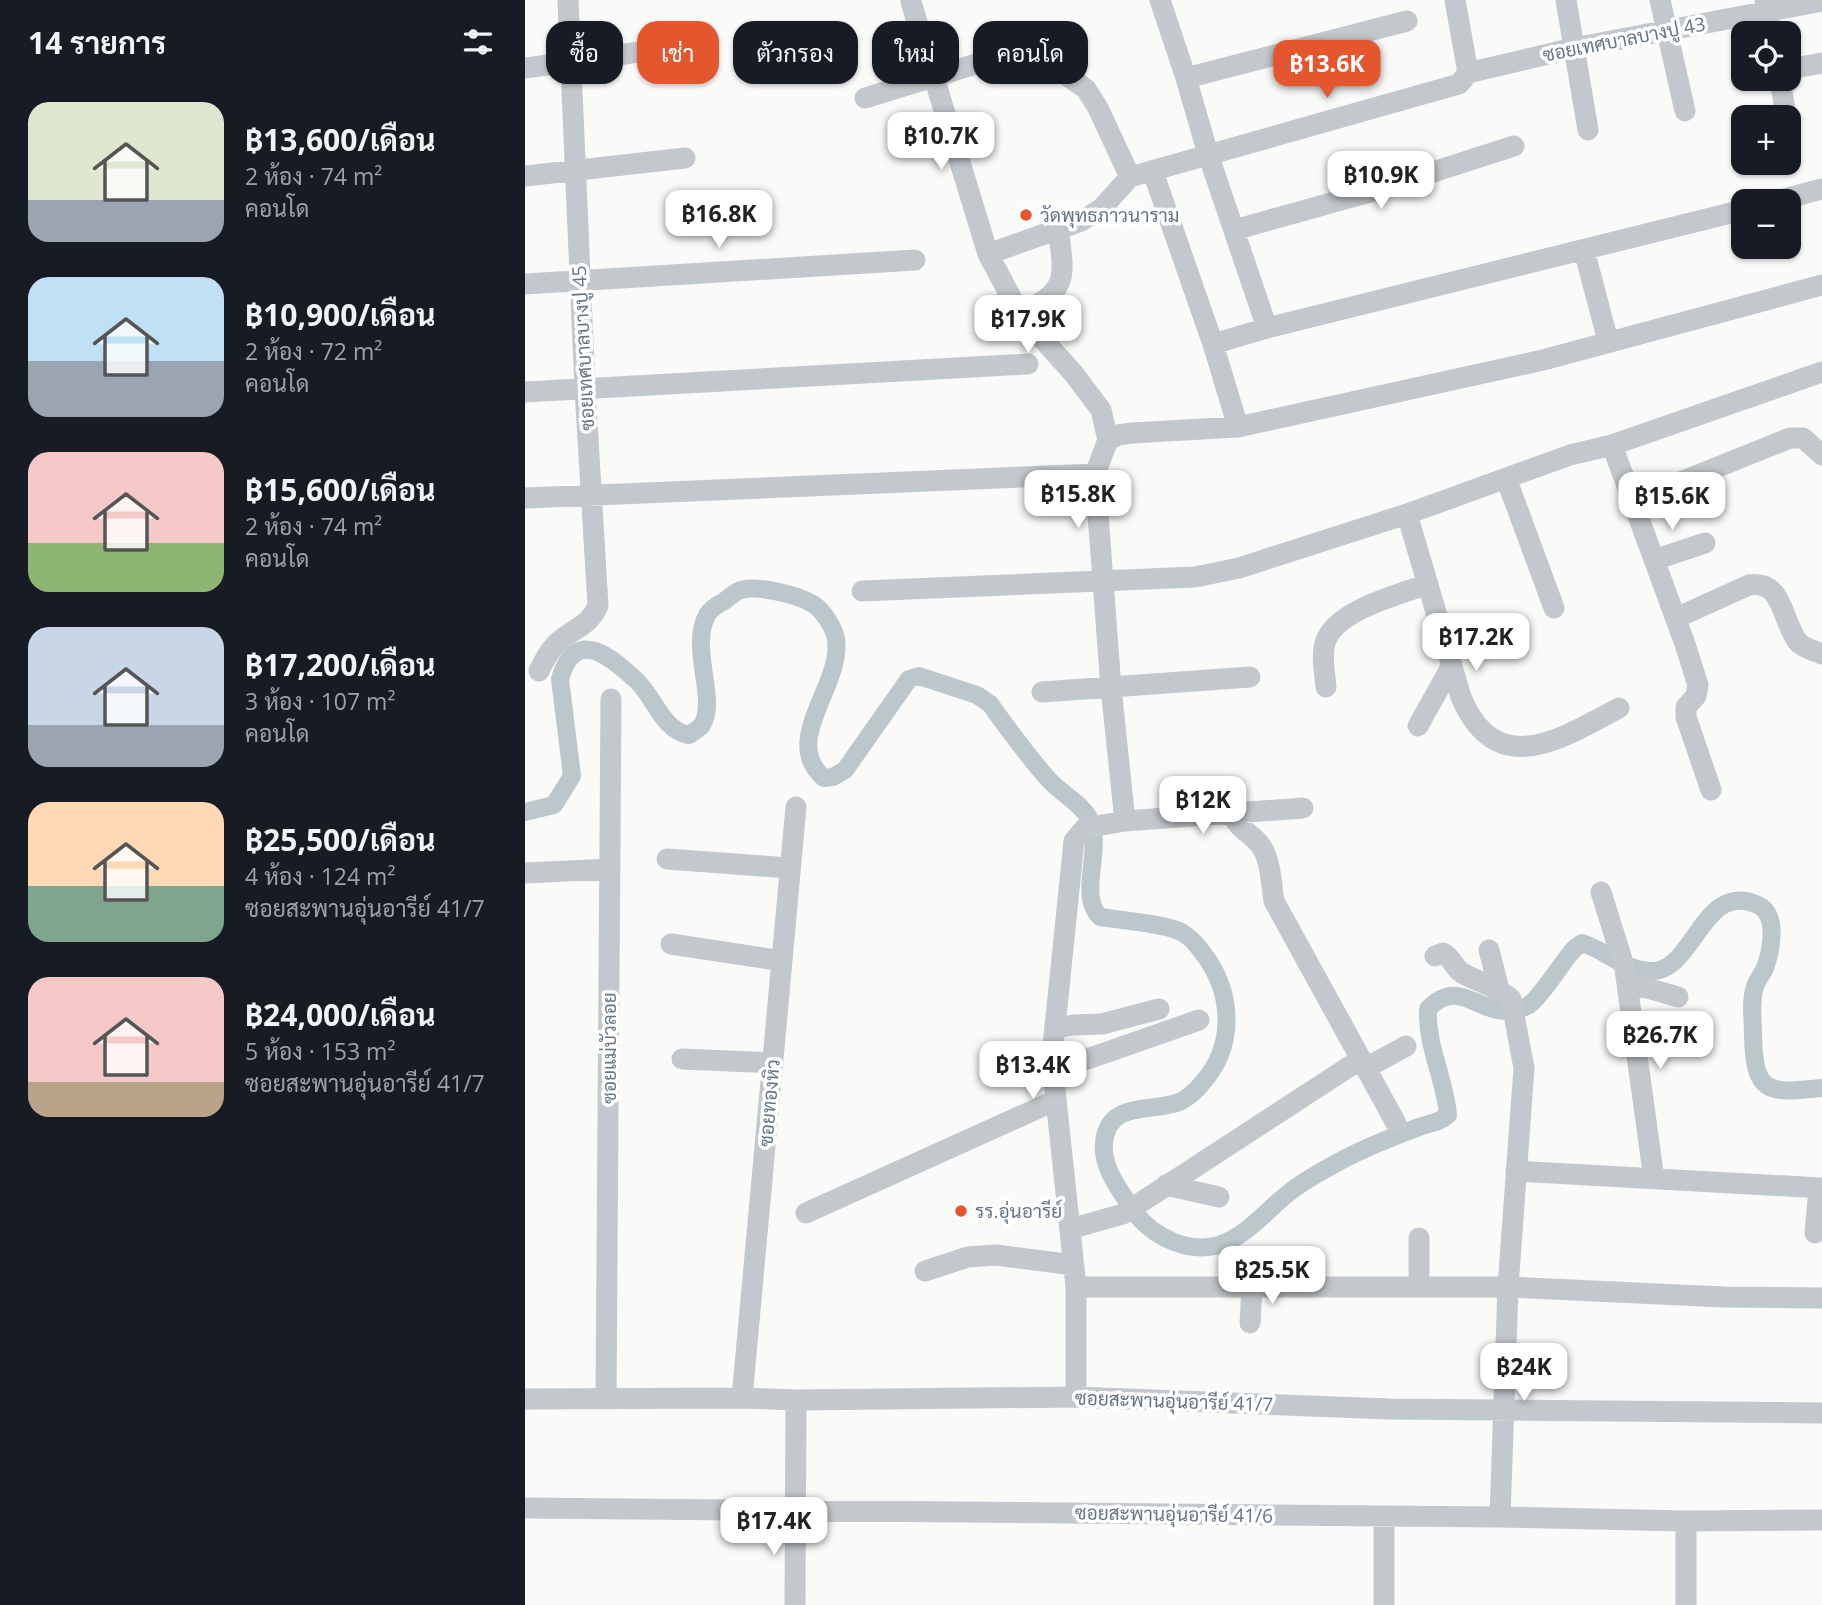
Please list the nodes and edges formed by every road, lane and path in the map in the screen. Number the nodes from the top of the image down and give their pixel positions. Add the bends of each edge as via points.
1 (568, 0) edge
2 (1160, 0) edge
3 (1455, 0) edge
4 (1566, 0) edge
5 (1660, 0) edge
6 (1822, 1) edge
7 (911, 2) dead end
8 (1766, 6) edge
9 (569, 21) edge
10 (917, 21) edge
11 (1407, 21) dead end
12 (1665, 30) junction
13 (1574, 48) junction
14 (1822, 63) edge
15 (546, 65) edge
16 (1801, 67) edge
17 (525, 68) edge
18 (959, 69) edge
19 (1468, 73) junction
20 (1186, 78) junction
21 (573, 84) edge
22 (909, 84) edge
23 (936, 84) edge
24 (865, 98) dead end
25 (1685, 111) dead end
26 (1588, 130) dead end
27 (1514, 146) dead end
28 (1208, 154) junction
29 (685, 158) dead end
30 (575, 171) junction
31 (1153, 172) junction
32 (525, 176) edge
33 (1130, 177) junction
34 (1822, 190) edge
35 (1801, 195) edge
36 (1731, 213) edge
37 (1058, 229) junction
38 (1234, 230) junction
39 (1584, 250) junction
40 (988, 254) junction
41 (915, 260) dead end
42 (580, 279) junction
43 (525, 284) edge
44 (1822, 285) edge
45 (1020, 314) junction
46 (1267, 328) junction
47 (1608, 341) junction
48 (1213, 344) junction
49 (1028, 364) dead end
50 (1822, 372) edge
51 (585, 389) junction
52 (525, 392) edge
53 (1238, 427) junction
54 (1108, 440) junction
55 (1612, 445) junction
56 (1822, 455) edge
57 (1095, 474) junction
58 (1506, 478) junction
59 (590, 495) junction
60 (525, 498) edge
61 (1631, 502) junction
62 (1407, 514) junction
63 (1705, 543) dead end
64 (1654, 560) junction
65 (1104, 583) junction
66 (1428, 584) junction
67 (862, 591) dead end
68 (1554, 608) dead end
69 (1676, 618) junction
70 (1822, 654) edge
71 (1452, 665) junction
72 (539, 671) dead end
73 (1250, 677) dead end
74 (1326, 687) dead end
75 (1111, 688) junction
76 (1042, 692) dead end
77 (611, 699) dead end
78 (1619, 708) dead end
79 (1418, 726) dead end
80 (1711, 790) dead end
81 (796, 807) dead end
82 (1303, 808) dead end
83 (1232, 812) junction
84 (1125, 821) junction
85 (667, 859) dead end
86 (790, 868) junction
87 (610, 869) junction
88 (525, 873) edge
89 (1601, 892) dead end
90 (671, 944) dead end
91 (1489, 950) dead end
92 (1435, 956) dead end
93 (782, 961) junction
94 (1625, 971) junction
95 (1499, 989) junction
96 (1678, 997) dead end
97 (1159, 1009) dead end
98 (1199, 1020) dead end
99 (1055, 1028) junction
100 (1406, 1046) dead end
101 (682, 1059) dead end
102 (773, 1063) junction
103 (1363, 1064) junction
104 (1053, 1071) junction
105 (1055, 1101) junction
106 (1396, 1123) dead end
107 (1516, 1171) junction
108 (1654, 1179) junction
109 (1166, 1185) junction
110 (1820, 1188) edge
111 (1219, 1198) dead end
112 (806, 1213) dead end
113 (1070, 1229) junction
114 (1815, 1233) dead end
115 (1419, 1238) dead end
116 (1074, 1265) junction
117 (925, 1271) dead end
118 (1419, 1286) junction
119 (1076, 1287) junction
120 (1252, 1287) junction
121 (1509, 1287) junction
122 (1822, 1298) edge
123 (1250, 1323) dead end
124 (1076, 1397) junction
125 (606, 1398) junction
126 (742, 1398) junction
127 (525, 1399) edge
128 (796, 1400) junction
129 (1503, 1411) junction
130 (1822, 1413) edge
131 (525, 1508) edge
132 (795, 1510) junction
133 (1384, 1517) junction
134 (1500, 1517) junction
135 (1822, 1520) edge
136 (1686, 1521) junction
137 (795, 1605) edge
138 (1384, 1605) edge
139 (1686, 1605) edge

1 - 9 street, ซอยเทศบาลบางปู 45
2 - 20 street
3 - 19 street
4 - 13 street
5 - 12 street
6 - 8 street, ซอยเทศบาลบางปู 43
7 - 10 street
8 - 12 street, ซอยเทศบาลบางปู 43
11 - 20 street
12 - 13 street, ซอยเทศบาลบางปู 43
12 - 25 street
13 - 19 street, ซอยเทศบาลบางปู 43
13 - 26 street
14 - 16 street
15 - 17 street
18 - 33 street via 1020,53 1072,76 1098,108
19 - 28 street, ซอยเทศบาลบางปู 43 via 1450,88
20 - 28 street
21 - 30 street, ซอยเทศบาลบางปู 45
22 - 24 street
23 - 40 street
27 - 38 street
28 - 31 street, ซอยเทศบาลบางปู 43
28 - 38 street
29 - 30 street
30 - 32 street
30 - 42 street, ซอยเทศบาลบางปู 45
31 - 33 street, ซอยเทศบาลบางปู 43
31 - 48 street
33 - 37 street via 1101,209
34 - 35 street
36 - 39 street
37 - 40 street
37 - 45 street via 1064,269 1060,284
38 - 46 street
39 - 46 street
39 - 47 street
40 - 45 street
41 - 42 street
42 - 43 street
42 - 51 street, ซอยเทศบาลบางปู 45
44 - 47 street
45 - 54 street via 1092,397 1101,410
46 - 48 street
47 - 53 street via 1543,360
48 - 53 street
49 - 51 street
50 - 55 street
51 - 52 street
51 - 59 street, ซอยเทศบาลบางปู 45
53 - 54 street via 1132,433
54 - 57 street
55 - 58 street
55 - 61 street
56 - 61 street via 1803,438 1790,438
57 - 59 street
57 - 65 street
58 - 62 street
58 - 68 street
59 - 60 street
59 - 72 street, ซอยเทศบาลบางปู 45 via 598,606 592,619 550,650
61 - 64 street
62 - 65 street via 1239,568 1195,577
62 - 66 street
63 - 64 street
64 - 69 street
65 - 67 street
65 - 75 street
66 - 71 street
66 - 74 street via 1364,608 1333,629 1325,644
69 - 70 street via 1762,583 1772,589 1799,644
69 - 80 street via 1698,685 1696,696 1686,707 1686,717
71 - 78 street via 1469,716 1488,736 1506,744 1529,747 1555,741
71 - 79 street
73 - 75 street
75 - 76 street
75 - 84 street
77 - 87 street, ซอยแม่บัวลอย
81 - 86 street, ซอยทองหิว
82 - 83 street
83 - 84 street
83 - 103 street via 1237,825 1262,847 1274,901
84 - 99 street via 1077,835 1071,852
85 - 86 street
86 - 93 street, ซอยทองหิว
87 - 88 street
87 - 125 street, ซอยแม่บัวลอย
89 - 94 street
90 - 93 street
91 - 95 street
92 - 95 street via 1443,953 1462,973
93 - 102 street, ซอยทองหิว
94 - 96 street via 1644,987
94 - 108 street
95 - 107 street via 1511,999 1524,1068
97 - 99 street via 1102,1024
98 - 104 street
99 - 104 street
100 - 103 street
101 - 102 street
102 - 126 street, ซอยทองหิว
103 - 106 street
103 - 109 street
104 - 105 street
105 - 112 street
105 - 113 street
107 - 108 street
107 - 121 street
108 - 110 street
109 - 111 street
109 - 113 street via 1130,1209
110 - 114 street
113 - 116 street
115 - 118 street
116 - 117 street via 996,1255 968,1257
116 - 119 street
118 - 120 street
118 - 121 street
119 - 120 street
119 - 124 street
120 - 123 street
121 - 122 street
121 - 129 street
124 - 128 street, ซอยสะพานอุ่นอารีย์ 41/7
124 - 129 street, ซอยสะพานอุ่นอารีย์ 41/7
125 - 126 street, ซอยสะพานอุ่นอารีย์ 41/7
125 - 127 street, ซอยสะพานอุ่นอารีย์ 41/7
126 - 128 street, ซอยสะพานอุ่นอารีย์ 41/7
128 - 132 street
129 - 130 street, ซอยสะพานอุ่นอารีย์ 41/7
129 - 134 street
131 - 132 street, ซอยสะพานอุ่นอารีย์ 41/6
132 - 133 street, ซอยสะพานอุ่นอารีย์ 41/6
132 - 137 street
133 - 134 street, ซอยสะพานอุ่นอารีย์ 41/6
133 - 138 street
134 - 136 street, ซอยสะพานอุ่นอารีย์ 41/6
135 - 136 street, ซอยสะพานอุ่นอารีย์ 41/6
136 - 139 street

